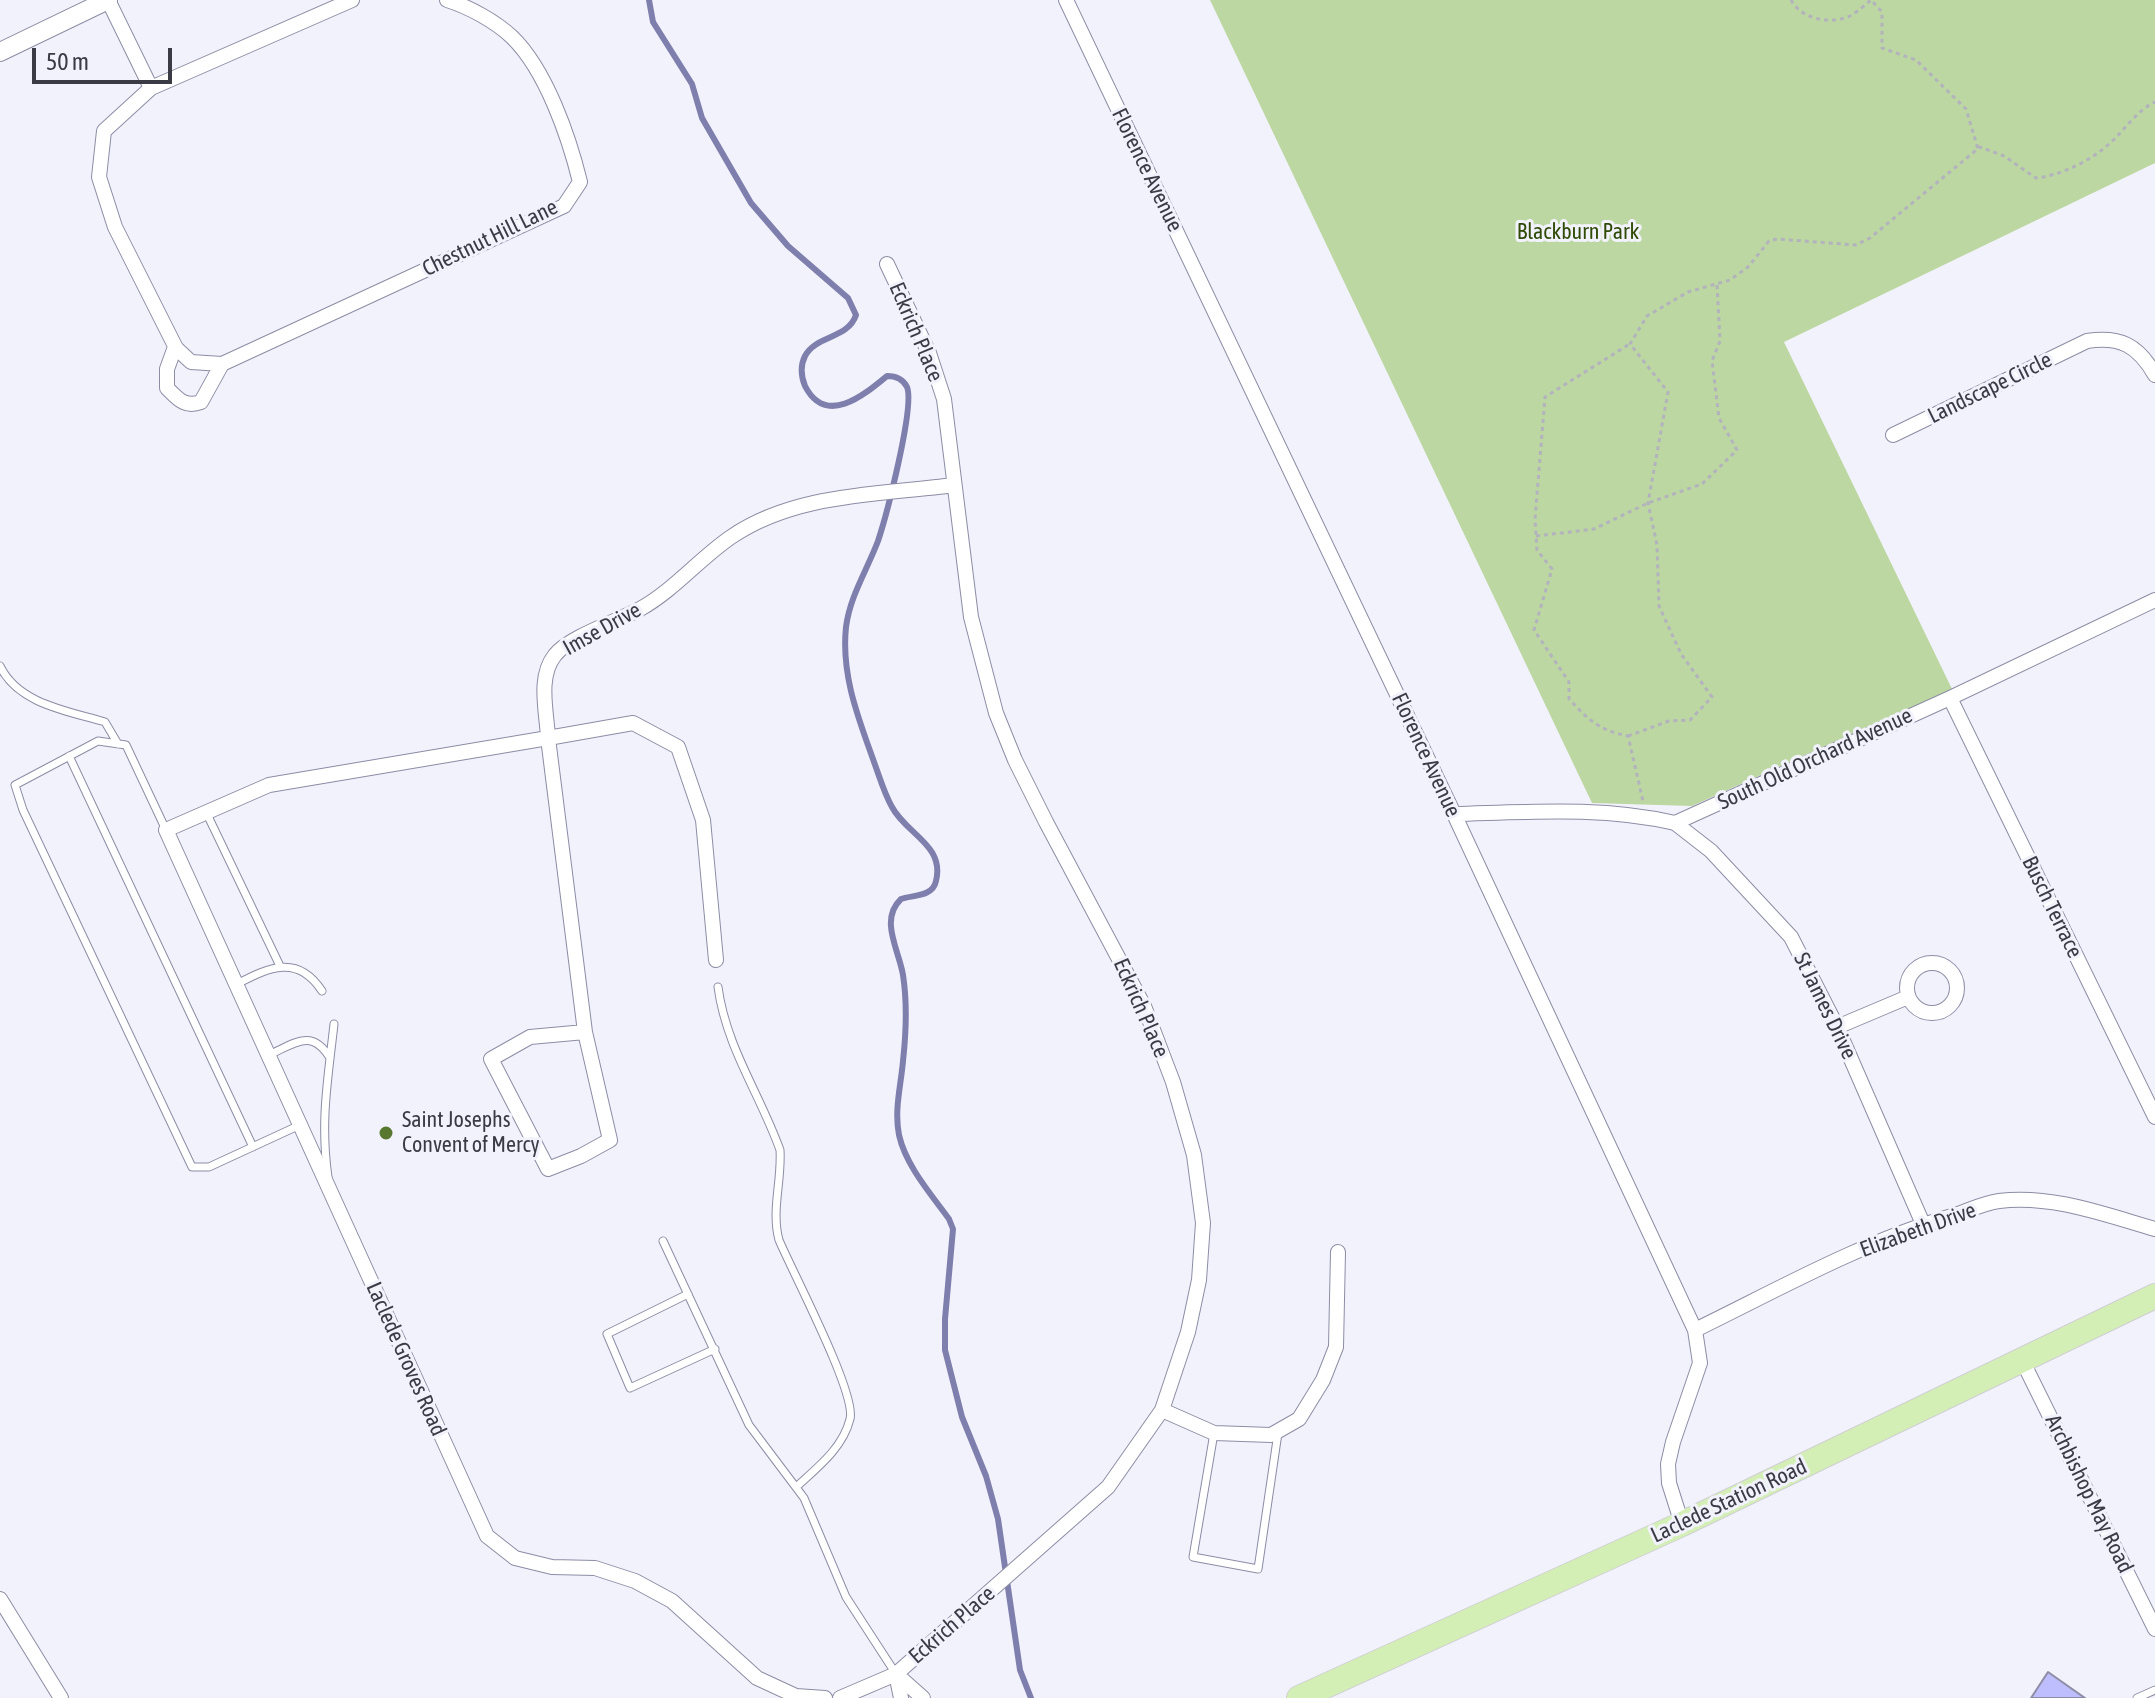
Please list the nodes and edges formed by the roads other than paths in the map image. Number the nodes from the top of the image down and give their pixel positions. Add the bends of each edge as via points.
1 (108, 0) edge
2 (352, 0) edge
3 (447, 0) edge
4 (1066, 0) edge
5 (0, 52) edge
6 (151, 88) junction
7 (887, 264) dead end
8 (175, 347) junction
9 (222, 364) junction
10 (2155, 375) edge
11 (1893, 435) dead end
12 (954, 485) junction
13 (2155, 600) edge
14 (0, 666) edge
15 (1950, 698) junction
16 (548, 738) junction
17 (118, 744) junction
18 (69, 756) junction
19 (206, 812) junction
20 (1454, 814) junction
21 (1675, 823) junction
22 (166, 830) junction
23 (716, 960) dead end
24 (280, 966) junction
25 (237, 984) junction
26 (718, 987) dead end
27 (322, 991) dead end
28 (1908, 997) dead end
29 (334, 1024) dead end
30 (1837, 1027) junction
31 (585, 1032) junction
32 (269, 1055) junction
33 (330, 1058) junction
34 (2155, 1117) edge
35 (302, 1125) junction
36 (253, 1147) junction
37 (330, 1187) junction
38 (1923, 1224) junction
39 (2155, 1229) edge
40 (663, 1241) dead end
41 (1338, 1252) dead end
42 (688, 1294) junction
43 (2155, 1296) edge
44 (1695, 1330) junction
45 (715, 1349) junction
46 (2022, 1360) junction
47 (1162, 1410) junction
48 (1278, 1431) junction
49 (1214, 1433) junction
50 (796, 1487) junction
51 (1682, 1524) junction
52 (0, 1599) edge
53 (2155, 1629) edge
54 (896, 1674) junction
55 (2155, 1690) edge
56 (61, 1698) edge
57 (825, 1698) edge
58 (840, 1698) edge
59 (901, 1698) edge
60 (923, 1698) edge
61 (1299, 1698) edge
62 (2137, 1698) edge

1 - 5 street
1 - 6 street
2 - 6 street
3 - 9 street, Chestnut Hill Lane via 513,37 554,104 580,182 564,206
4 - 20 street, Florence Avenue
6 - 8 street via 104,131 99,177 115,227
7 - 12 street, Eckrich Place via 929,353 944,399
8 - 9 street via 191,362
8 - 9 street via 167,388 180,402 201,402
10 - 11 street, Landscape Circle via 2133,347 2104,338 2087,341
12 - 16 street, Imse Drive via 815,502 775,513 731,538 641,609 554,656 544,679
12 - 47 street, Eckrich Place via 971,617 996,713 1046,822 1144,1006 1194,1155 1203,1223 1199,1280
13 - 15 street, South Old Orchard Avenue
14 - 17 lane via 7,681 38,702 105,722
15 - 21 street, South Old Orchard Avenue
15 - 34 street, Busch Terrace
16 - 19 street via 269,785
16 - 23 street via 633,723 678,747 703,820
16 - 31 street
17 - 18 lane via 98,741
17 - 22 lane via 126,745
18 - 36 lane
18 - 36 lane via 15,785 23,810 192,1167 209,1167
19 - 22 street
19 - 24 lane
20 - 21 street via 1646,816
20 - 44 street, Florence Avenue
21 - 30 street, St James Drive via 1711,851 1791,937
22 - 25 street, Laclede Groves Road
24 - 25 lane
24 - 27 lane via 306,973
25 - 32 street, Laclede Groves Road
26 - 50 lane via 732,1045 780,1150 775,1223 779,1240 851,1411 838,1444
28 - 30 street
29 - 33 lane
30 - 38 street, St James Drive
31 - 31 street via 530,1037 491,1059 548,1169 610,1140
32 - 33 lane via 315,1041
32 - 35 street, Laclede Groves Road
33 - 37 lane via 323,1140
35 - 36 lane
35 - 37 street, Laclede Groves Road
37 - 57 street, Laclede Groves Road via 487,1536 515,1558 552,1567 595,1568 635,1581 672,1601 757,1678 796,1696
38 - 39 street, Elizabeth Drive via 1998,1201 2087,1209
38 - 44 street, Elizabeth Drive
40 - 42 lane
41 - 48 street via 1336,1347 1299,1419
42 - 45 lane
42 - 45 lane via 607,1334 630,1388
43 - 46 main road, Laclede Station Road
44 - 51 street, Florence Avenue via 1700,1363 1668,1464
45 - 50 lane via 749,1425
46 - 51 main road, Laclede Station Road
46 - 53 street, Archbishop May Road
47 - 49 street
47 - 54 street, Eckrich Place via 1108,1487
48 - 49 street
48 - 49 lane via 1258,1569 1193,1557
50 - 54 lane via 846,1597
51 - 61 main road, Laclede Station Road
52 - 56 street
54 - 58 street
54 - 59 street
54 - 60 street
55 - 62 lane

